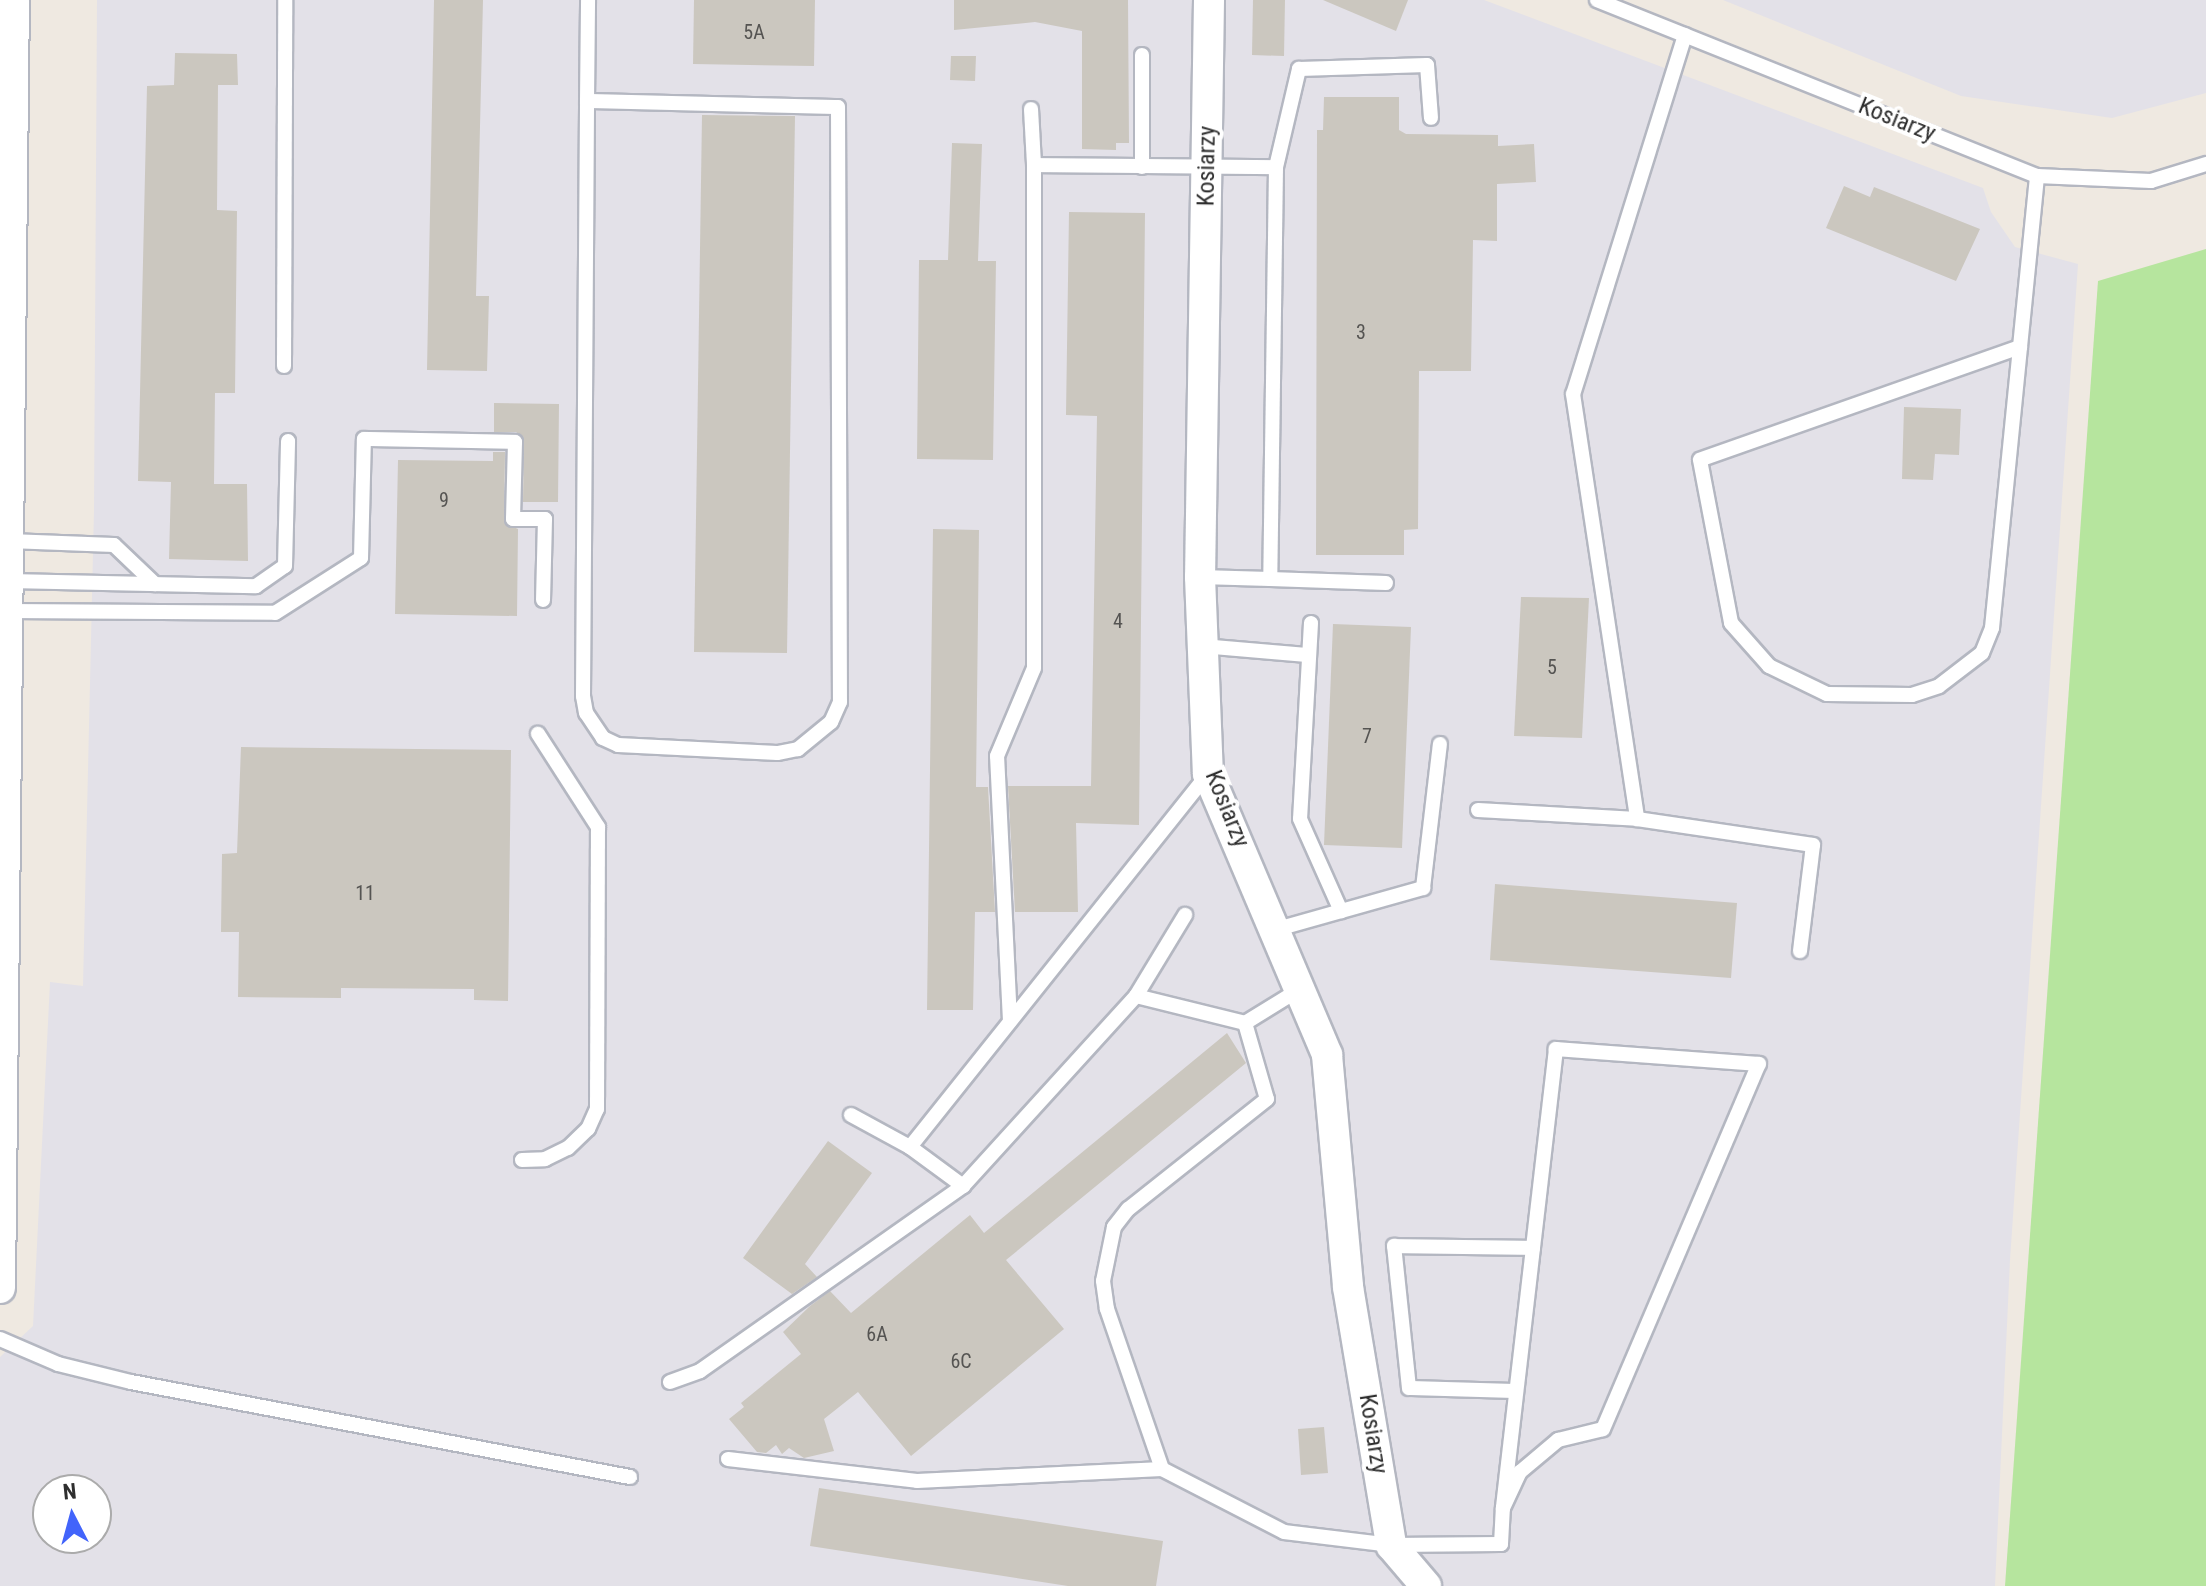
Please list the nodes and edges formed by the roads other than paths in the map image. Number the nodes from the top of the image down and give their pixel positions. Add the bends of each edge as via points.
1 (14, 0) edge
2 (285, 0) edge
3 (588, 0) edge
4 (1209, 0) edge
5 (1597, 0) edge
6 (1685, 35) junction
7 (1142, 55) dead end
8 (587, 101) junction
9 (1031, 109) dead end
10 (1431, 118) dead end
11 (2206, 164) edge
12 (1034, 165) junction
13 (1142, 167) junction
14 (1276, 167) junction
15 (1207, 168) junction
16 (2037, 176) junction
17 (2020, 347) junction
18 (284, 366) dead end
19 (288, 441) dead end
20 (9, 541) junction
21 (1200, 577) junction
22 (1270, 579) junction
23 (9, 581) junction
24 (1386, 583) dead end
25 (155, 584) junction
26 (543, 600) dead end
27 (8, 611) junction
28 (1311, 623) dead end
29 (1203, 646) junction
30 (1309, 655) junction
31 (538, 734) dead end
32 (1440, 744) dead end
33 (1208, 774) junction
34 (1478, 810) dead end
35 (1637, 819) junction
36 (1341, 911) junction
37 (1185, 915) dead end
38 (1277, 929) junction
39 (1800, 951) dead end
40 (1302, 988) junction
41 (1136, 996) junction
42 (1010, 1021) junction
43 (1245, 1023) junction
44 (851, 1115) dead end
45 (910, 1147) junction
46 (522, 1160) dead end
47 (963, 1186) junction
48 (1533, 1248) junction
49 (0, 1288) edge
50 (0, 1339) edge
51 (670, 1382) dead end
52 (1516, 1391) junction
53 (728, 1459) dead end
54 (1162, 1469) junction
55 (630, 1477) dead end
56 (1503, 1508) junction
57 (1391, 1545) junction
58 (1426, 1586) edge

1 - 20 street
2 - 18 lane
3 - 8 lane
4 - 15 street, Kosiarzy
5 - 6 lane, Kosiarzy
6 - 16 lane, Kosiarzy
6 - 35 lane via 1573,394
7 - 13 lane
8 - 8 lane via 586,713 603,738 618,745 777,753 798,749 831,722 840,702 838,107
9 - 12 lane
10 - 14 lane via 1427,65 1299,69
11 - 16 lane, Kosiarzy via 2151,181
12 - 13 lane
12 - 42 lane via 1034,668 997,756
13 - 15 lane
14 - 15 lane
14 - 22 lane
15 - 21 street, Kosiarzy
16 - 17 lane
17 - 17 lane via 1992,628 1982,653 1939,686 1912,695 1827,694 1769,666 1731,623 1700,460
19 - 25 lane via 285,566 256,586
20 - 23 street
20 - 25 lane via 114,545
21 - 22 lane
21 - 29 street, Kosiarzy
22 - 24 lane
23 - 25 lane
23 - 27 street
26 - 27 lane via 545,519 513,519 515,442 364,439 361,558 275,613
27 - 49 street
28 - 30 lane
29 - 30 lane
29 - 33 street, Kosiarzy
30 - 36 lane via 1300,819
31 - 46 lane via 598,827 597,1109 588,1129 568,1148 545,1159
32 - 36 lane via 1423,888
33 - 38 street, Kosiarzy
33 - 42 lane
34 - 35 lane
35 - 39 lane via 1813,845
36 - 38 lane
37 - 41 lane
38 - 40 street, Kosiarzy
40 - 43 lane
40 - 57 street, Kosiarzy via 1327,1055 1348,1287
41 - 43 lane
41 - 47 lane
42 - 45 lane
43 - 54 lane via 1267,1099 1128,1209 1114,1227 1105,1255 1107,1309
44 - 45 lane
45 - 47 lane
47 - 51 lane via 700,1371
48 - 52 lane
48 - 52 lane via 1394,1246 1409,1388
48 - 56 lane via 1556,1049 1759,1064 1603,1429 1558,1440 1520,1472
50 - 55 lane via 58,1364 131,1382
52 - 56 lane
53 - 54 lane via 917,1481
54 - 57 lane via 1284,1532
56 - 57 lane via 1501,1544
57 - 58 street

